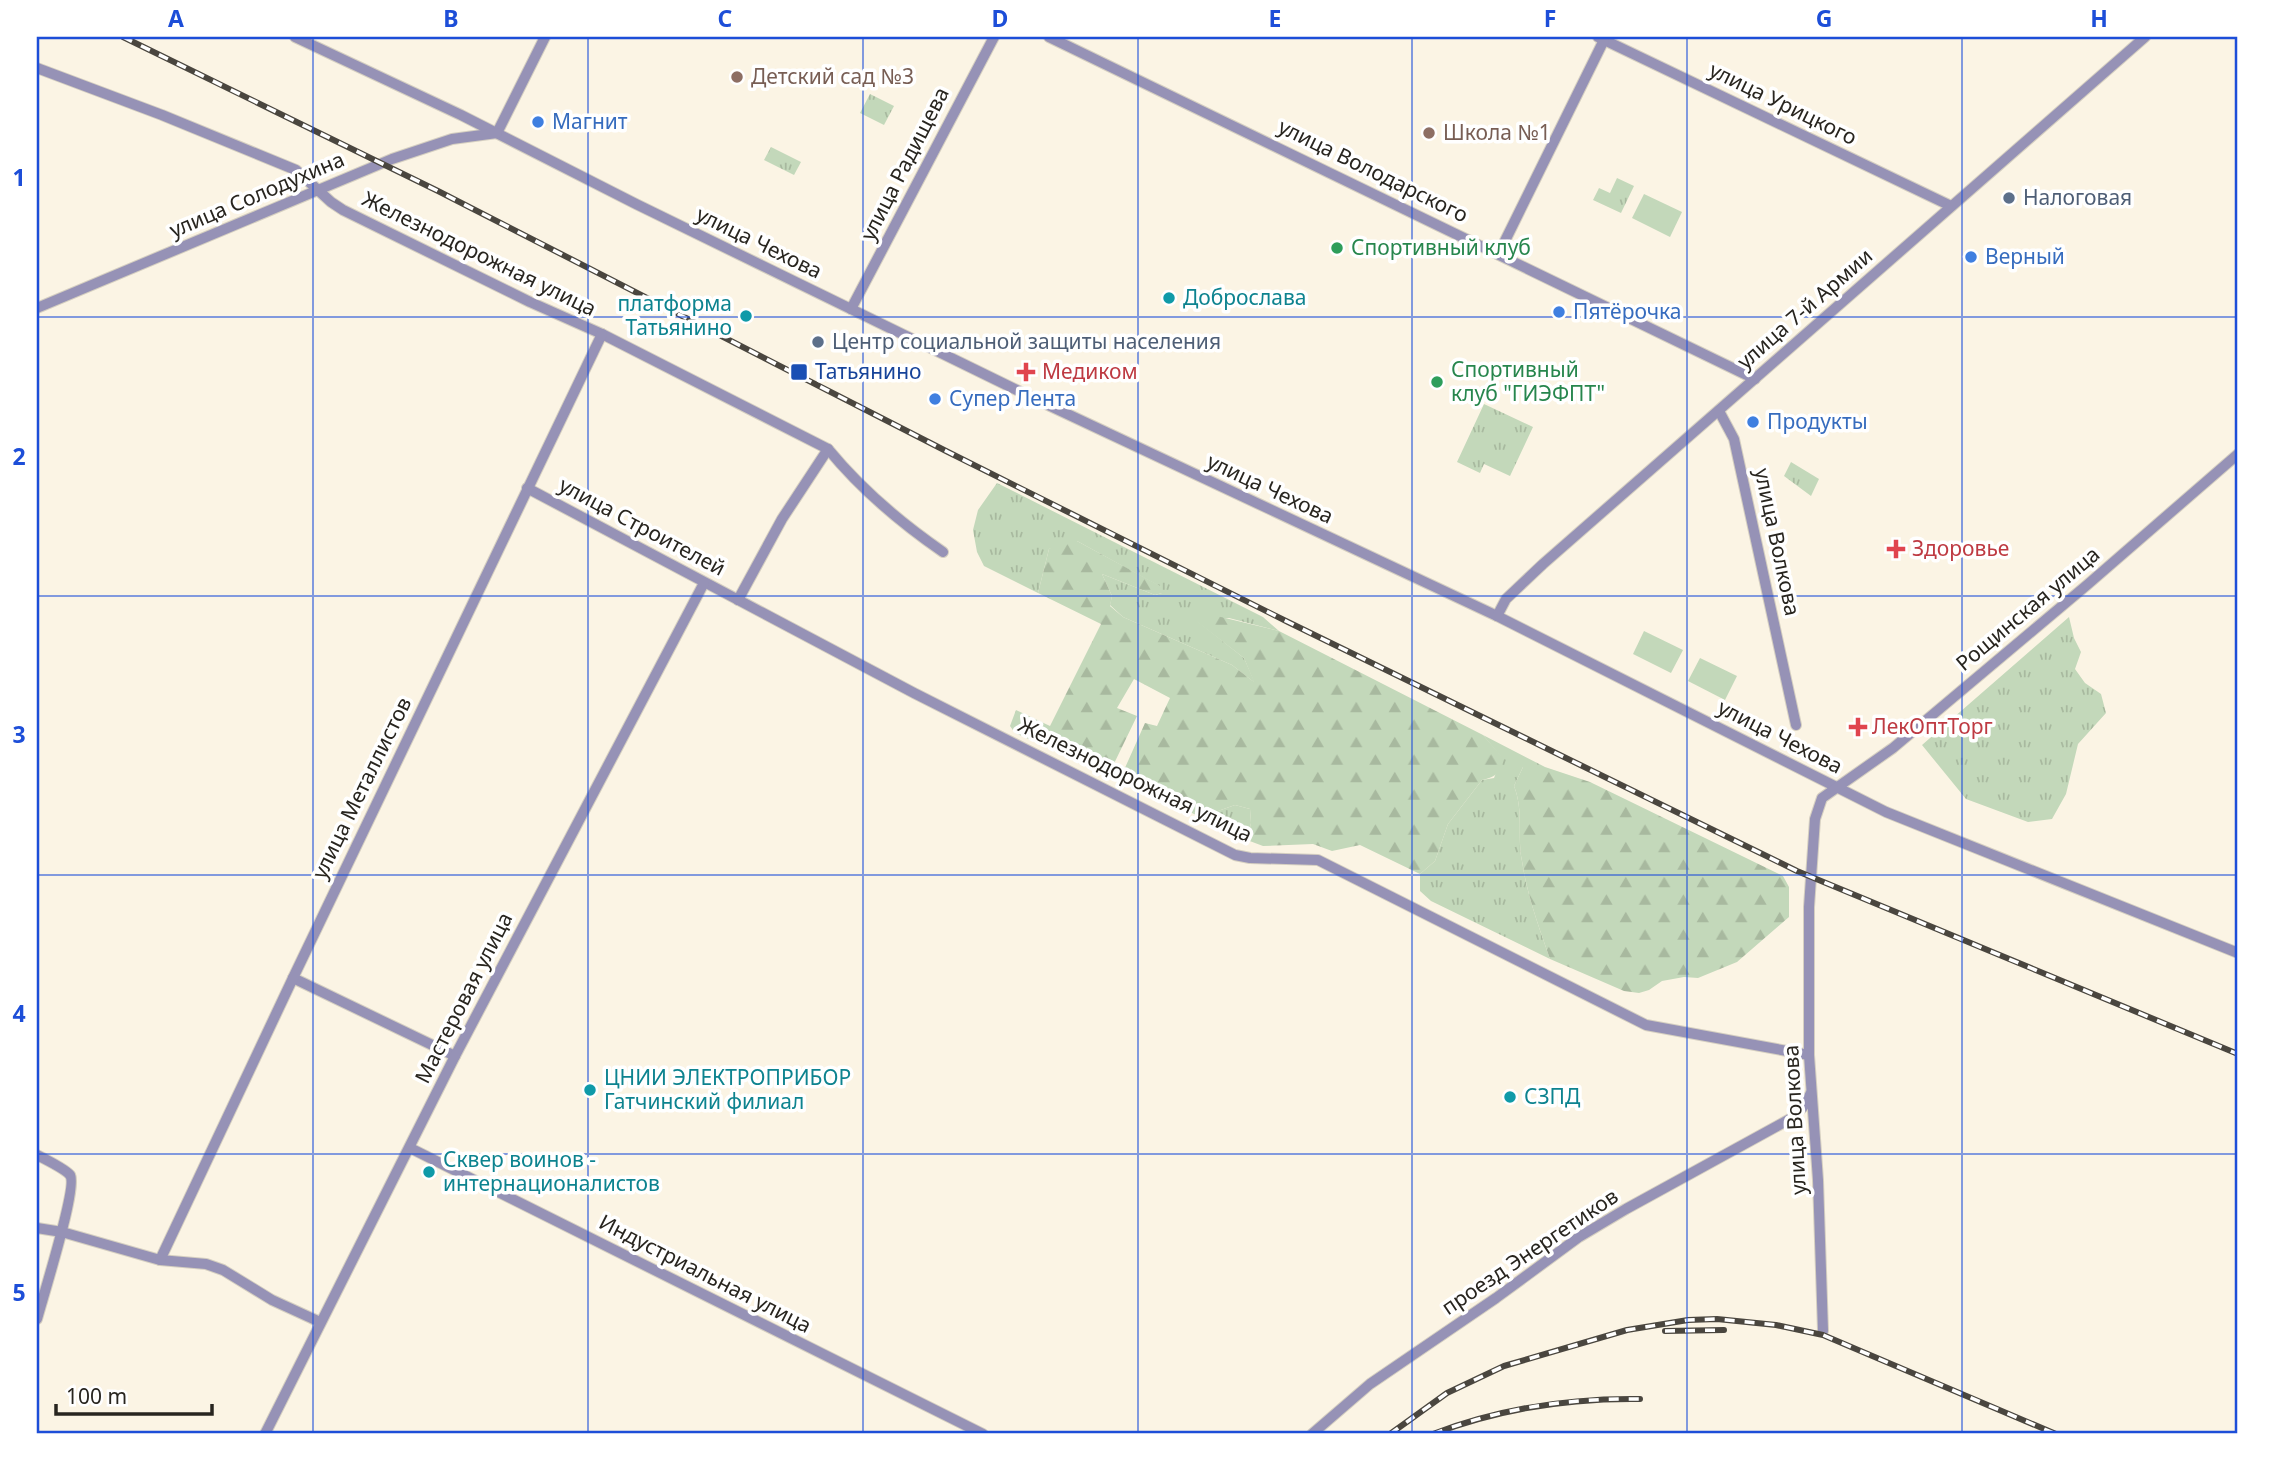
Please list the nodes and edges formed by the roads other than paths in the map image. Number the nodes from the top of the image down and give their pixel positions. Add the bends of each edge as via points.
1 (295, 37) edge
2 (545, 37) edge
3 (994, 37) edge
4 (1049, 37) edge
5 (2145, 37) edge
6 (1601, 38) edge
7 (37, 68) edge
8 (461, 115) junction
9 (497, 132) junction
10 (452, 139) junction
11 (320, 191) junction
12 (1951, 206) junction
13 (1499, 253) junction
14 (37, 307) edge
15 (851, 309) junction
16 (602, 334) junction
17 (1755, 379) junction
18 (1719, 411) junction
19 (828, 449) junction
20 (2238, 454) edge
21 (527, 488) junction
22 (943, 552) dead end
23 (704, 583) junction
24 (738, 600) junction
25 (1497, 616) junction
26 (1796, 725) dead end
27 (1837, 788) junction
28 (1810, 908) joint
29 (2238, 953) edge
30 (293, 978) junction
31 (1809, 1055) junction
32 (455, 1056) junction
33 (1811, 1093) junction
34 (410, 1148) junction
35 (37, 1155) edge
36 (37, 1228) edge
37 (62, 1232) junction
38 (160, 1260) junction
39 (37, 1320) edge
40 (320, 1322) junction
41 (1823, 1331) dead end
42 (265, 1434) edge
43 (983, 1434) edge
44 (1312, 1434) edge

1 - 8 street, улица Чехова
2 - 9 street
3 - 15 street, улица Радищева
4 - 13 street, улица Володарского
5 - 12 street, улица 7-й Армии
6 - 12 street, улица Урицкого
6 - 13 street
7 - 11 street, Железнодорожная улица via 296,170
8 - 9 street, улица Чехова
8 - 10 street via 463,128
9 - 10 street, улица Солодухина
9 - 15 street, улица Чехова
10 - 11 street, улица Солодухина
11 - 14 street, улица Солодухина
11 - 16 street, Железнодорожная улица via 343,210
12 - 17 street, улица 7-й Армии
13 - 17 street, улица Володарского
15 - 25 street, улица Чехова
16 - 19 street, Железнодорожная улица
16 - 21 street, улица Металлистов
17 - 18 street, улица 7-й Армии
18 - 25 street, улица 7-й Армии via 1543,564 1506,599
18 - 26 street, улица Волкова via 1734,439
19 - 22 street, Железнодорожная улица via 882,504
19 - 24 street via 782,519
20 - 27 street, Рощинская улица via 1893,748
21 - 23 street, улица Строителей
21 - 30 street, улица Металлистов
23 - 24 street, улица Строителей
23 - 32 street, Мастеровая улица
24 - 31 street, Железнодорожная улица via 1235,855 1318,860 1646,1025
25 - 27 street, улица Чехова
27 - 28 street, Рощинская улица via 1822,798 1818,808
27 - 29 street, улица Чехова via 1886,812
28 - 31 street, улица Волкова
30 - 32 street
30 - 38 street, улица Металлистов
31 - 33 street, улица Волкова
32 - 34 street, Мастеровая улица
33 - 41 street, улица Волкова
33 - 44 street, проезд Энергетиков via 1790,1119 1579,1237 1370,1384
34 - 40 street, Мастеровая улица
34 - 43 street, Индустриальная улица
35 - 37 street via 70,1175 73,1184
36 - 37 street
37 - 38 street
37 - 39 street
38 - 40 street via 223,1270
40 - 42 street, Мастеровая улица

